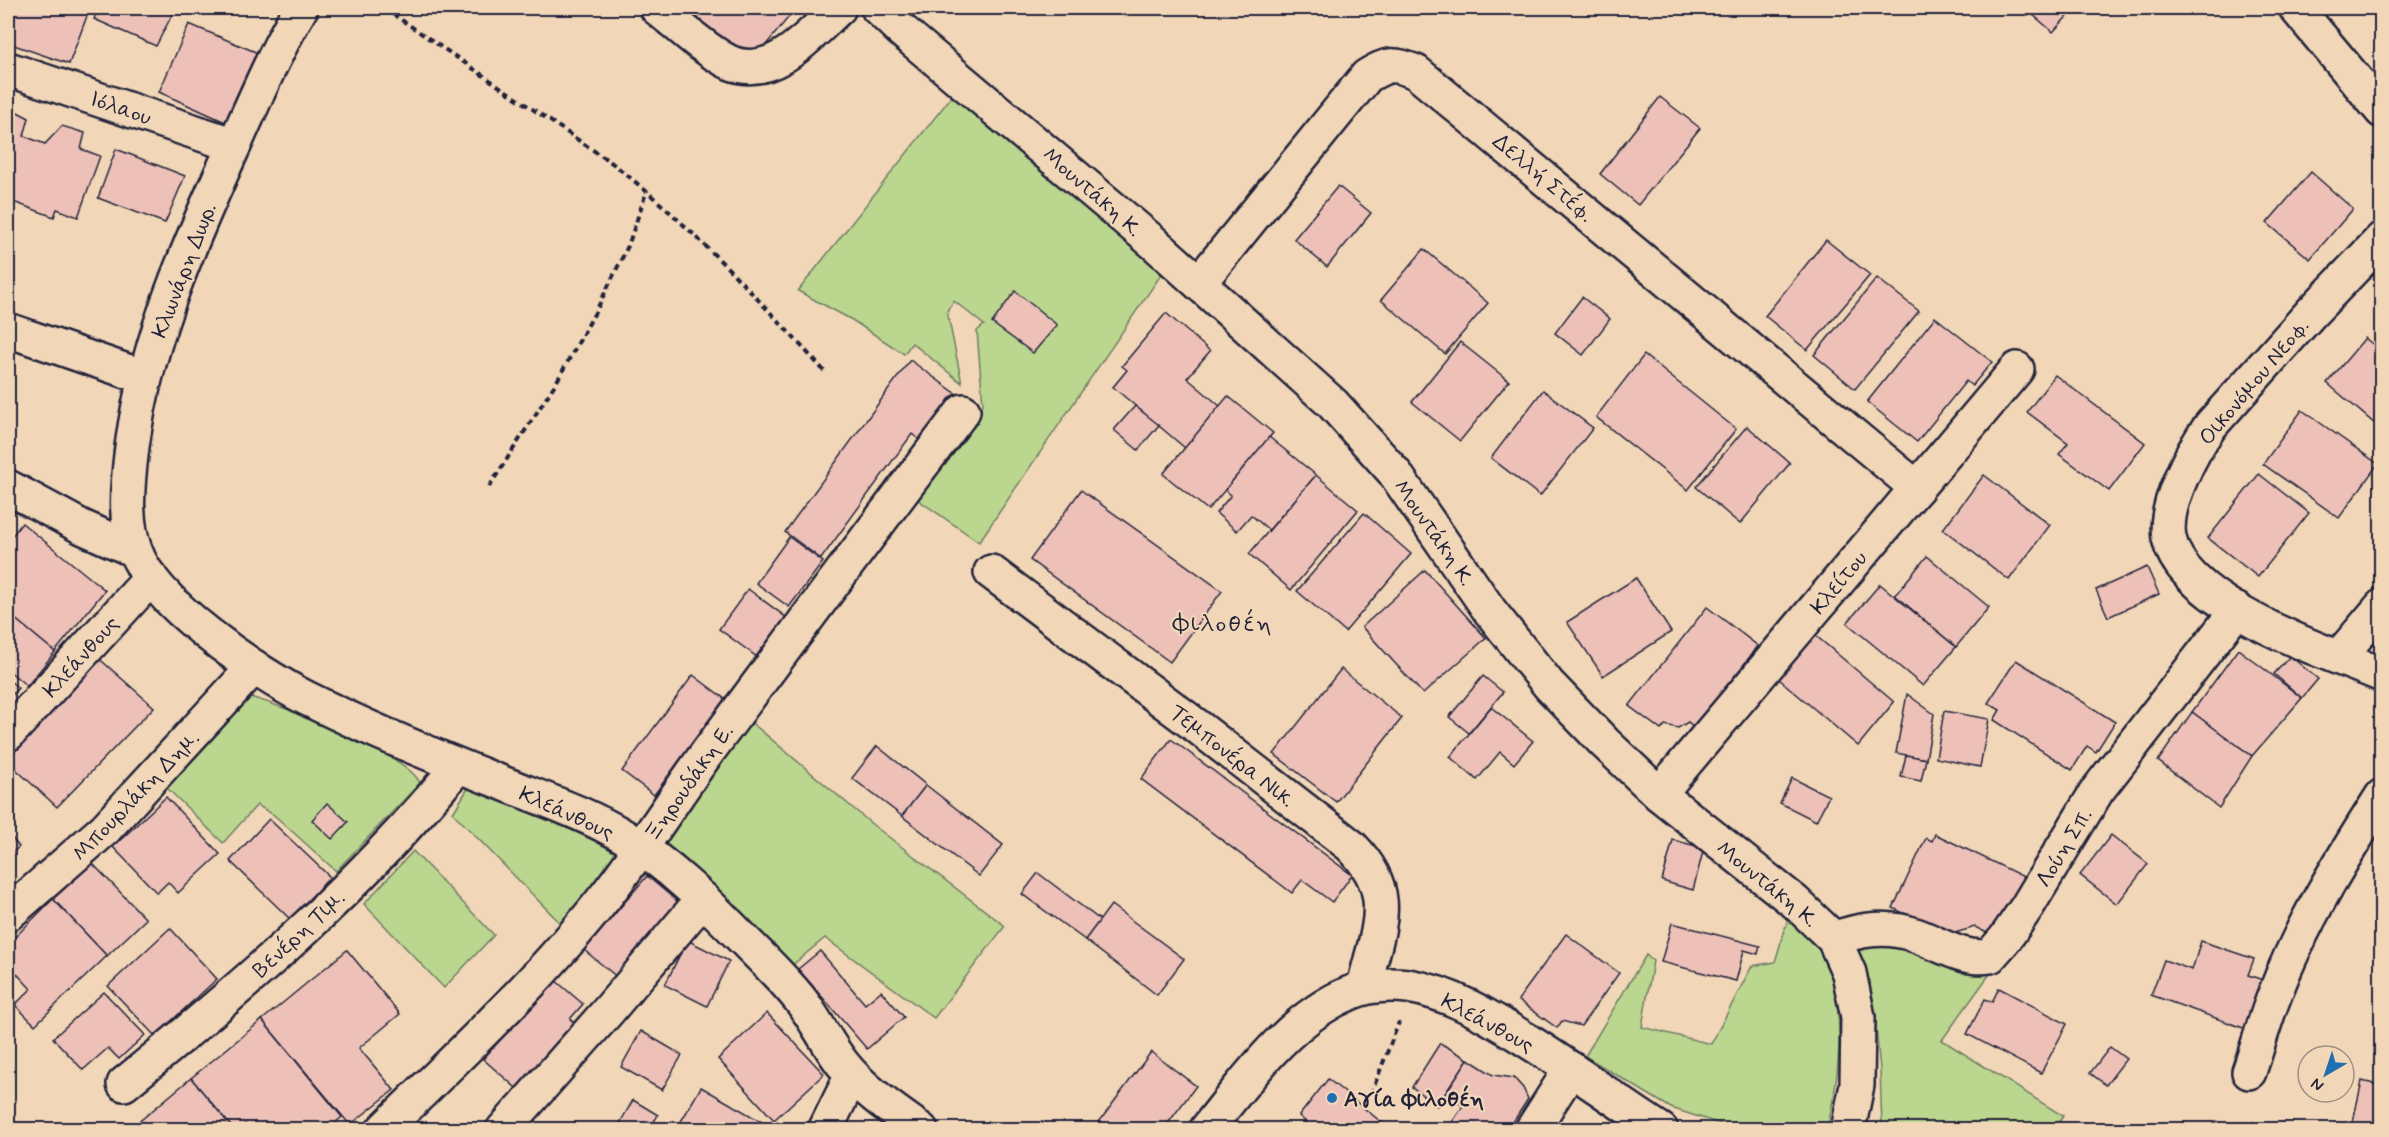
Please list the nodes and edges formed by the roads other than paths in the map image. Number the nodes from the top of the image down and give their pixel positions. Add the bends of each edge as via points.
1 (300, 8) edge
2 (657, 8) edge
3 (839, 8) edge
4 (878, 8) edge
5 (2296, 8) edge
6 (8, 69) edge
7 (2382, 111) edge
8 (234, 145) junction
9 (2382, 239) edge
10 (1199, 283) junction
11 (8, 330) edge
12 (2017, 369) dead end
13 (144, 377) junction
14 (963, 411) dead end
15 (8, 487) edge
16 (1917, 488) junction
17 (134, 549) junction
18 (991, 572) dead end
19 (151, 578) junction
20 (2382, 606) edge
21 (2237, 610) junction
22 (2339, 657) junction
23 (254, 667) junction
24 (2382, 675) edge
25 (8, 734) edge
26 (458, 766) junction
27 (1659, 794) junction
28 (2382, 796) edge
29 (641, 849) junction
30 (703, 899) junction
31 (8, 914) edge
32 (1834, 939) junction
33 (1364, 987) junction
34 (1572, 1069) junction
35 (2249, 1072) dead end
36 (852, 1075) junction
37 (124, 1084) dead end
38 (383, 1130) edge
39 (502, 1130) edge
40 (825, 1130) edge
41 (921, 1130) edge
42 (1206, 1130) edge
43 (1532, 1130) edge
44 (1660, 1130) edge
45 (1848, 1130) edge

1 - 8 street, Κλωνάρη Δωρ. via 271,61
2 - 3 street via 716,54 743,67 767,64 782,56
4 - 10 street, Μουντάκη Κ.
5 - 7 street
6 - 8 street, Ιόλαου
8 - 13 street, Κλωνάρη Δωρ. via 172,290
9 - 21 street, Οικονόμου Νεοφ. via 2233,399 2203,436 2181,480 2168,523 2171,546 2180,564 2196,580
10 - 16 street, Δελλή Στέφ. via 1367,75 1394,63 1416,72
10 - 27 street, Μουντάκη Κ. via 1362,435 1394,472 1490,612 1528,660
11 - 13 street
12 - 16 street, Κλείτου
13 - 17 street, Κλωνάρη Δωρ. via 129,472 128,512
14 - 29 street, Ξηρουδάκη Ε. via 850,559
15 - 17 street via 82,527
16 - 27 street, Κλείτου
17 - 19 street, Κλεάνθους
18 - 33 street, Τεμπονέρα Νικ. via 1207,734 1365,860 1376,878 1382,906
19 - 23 street, Κλεάνθους via 199,625
19 - 25 street, Κλεάνθους
20 - 22 street
21 - 22 street, Οικονόμου Νεοφ. via 2279,633
21 - 32 street, Λούη Σπ. via 2097,792 2026,907 1990,956 1962,954 1896,930 1852,932
22 - 24 street, Οικονόμου Νεοφ.
23 - 26 street, Κλεάνθους via 316,703
23 - 31 street, Μπουρλάκη Δημ. via 105,829
26 - 29 street, Κλεάνθους via 571,810
26 - 37 street, Βενέρη Τιμ. via 425,806 310,924 223,1003
27 - 32 street, Μουντάκη Κ. via 1795,902
28 - 35 street via 2331,879 2289,962
29 - 30 street, Κλεάνθους via 670,868
29 - 38 street, Ξηρουδάκη Ε. via 561,949
30 - 36 street, Κλεάνθους via 795,993
30 - 39 street
32 - 45 street, Μουντάκη Κ. via 1849,973 1858,1017 1857,1085
33 - 34 street, Κλεάνθους via 1409,986 1453,1000 1496,1021
33 - 42 street, Κλεάνθους via 1326,1005 1291,1033
34 - 43 street
34 - 44 street, Κλεάνθους
36 - 40 street
36 - 41 street, Κλεάνθους

